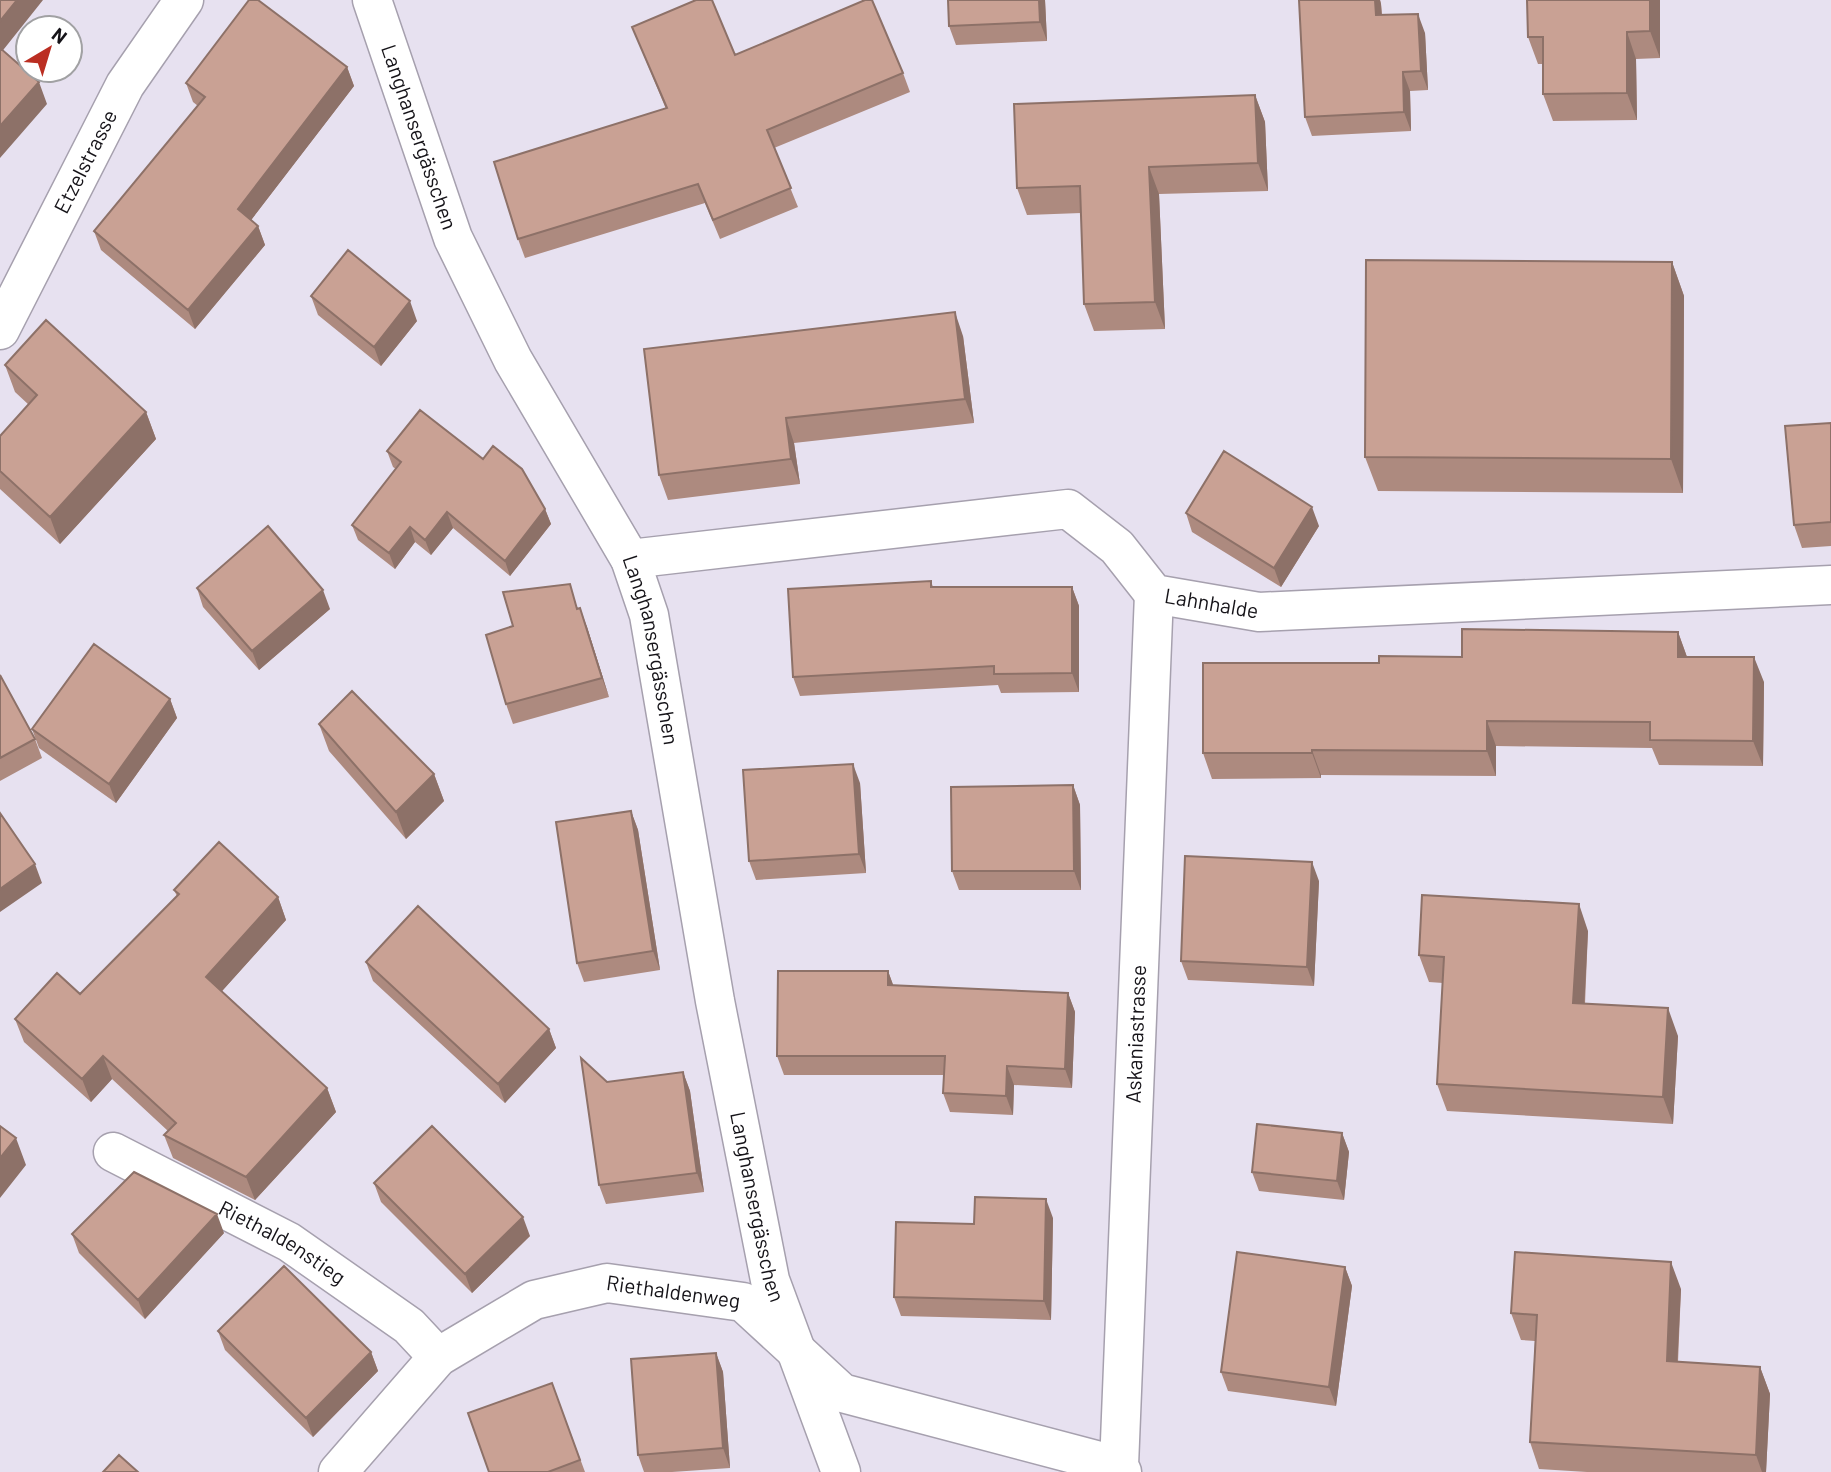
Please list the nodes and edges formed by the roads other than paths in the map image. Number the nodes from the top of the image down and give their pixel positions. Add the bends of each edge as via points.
1 (184, 0) edge
2 (372, 0) edge
3 (0, 330) edge
4 (629, 559) junction
5 (1831, 585) edge
6 (1154, 594) junction
7 (113, 1152) dead end
8 (793, 1346) junction
9 (438, 1357) junction
10 (1121, 1469) edge
11 (338, 1472) edge
12 (841, 1472) edge

1 - 3 street, Etzelstrasse via 125,85
2 - 4 street, Langhansergässchen via 453,238 513,360
4 - 6 street, Lahnhalde via 1068,509 1117,547
4 - 8 street, Langhansergässchen via 649,615 715,1001 769,1280
5 - 6 street, Lahnhalde via 1259,612
6 - 10 street, Askaniastrasse
7 - 9 street, Riethaldenstieg via 289,1242 409,1326
8 - 9 street, Riethaldenweg via 743,1302 607,1283 534,1300
8 - 10 street, Riethaldenweg via 842,1393
8 - 12 street, Langhansergässchen
9 - 11 street, Riethaldenweg

